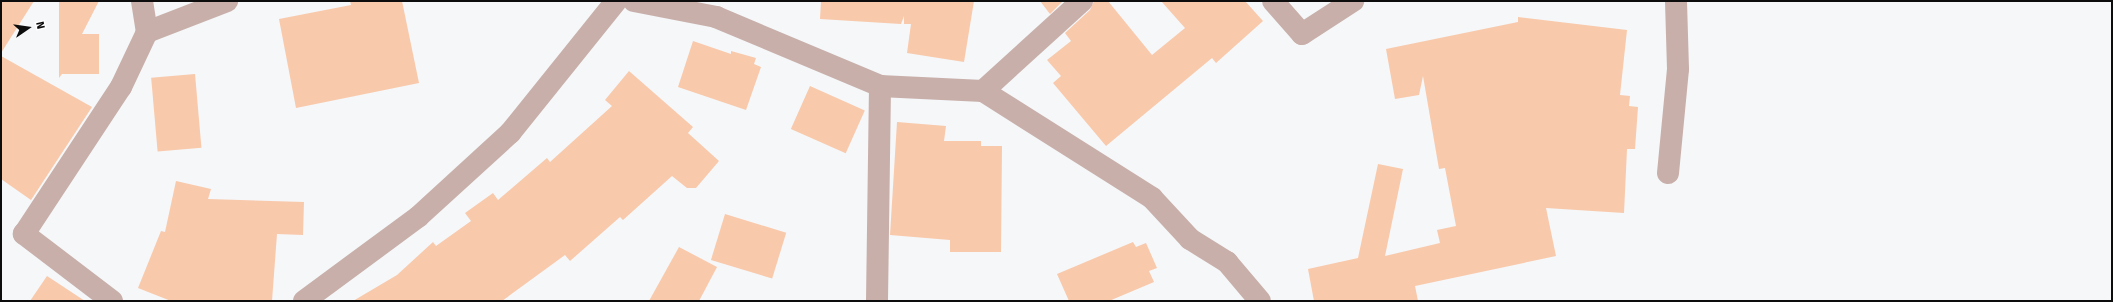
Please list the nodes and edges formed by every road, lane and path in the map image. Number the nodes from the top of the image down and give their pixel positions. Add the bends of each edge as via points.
1 (142, 1) edge
2 (227, 1) edge
3 (616, 1) edge
4 (634, 1) edge
5 (1082, 1) edge
6 (1273, 1) edge
7 (1353, 1) edge
8 (1676, 1) edge
9 (147, 32) junction
10 (880, 86) junction
11 (983, 92) junction
12 (1668, 173) dead end
13 (112, 301) edge
14 (304, 301) edge
15 (877, 301) edge
16 (1260, 301) edge

1 - 9 street
2 - 9 street
3 - 14 street via 510,133 418,217
4 - 10 street via 716,17
5 - 11 street
6 - 7 street via 1302,34
8 - 12 street via 1678,69
9 - 13 street via 121,87 24,234
10 - 11 street
10 - 15 street
11 - 16 street via 1152,198 1190,239 1227,262

